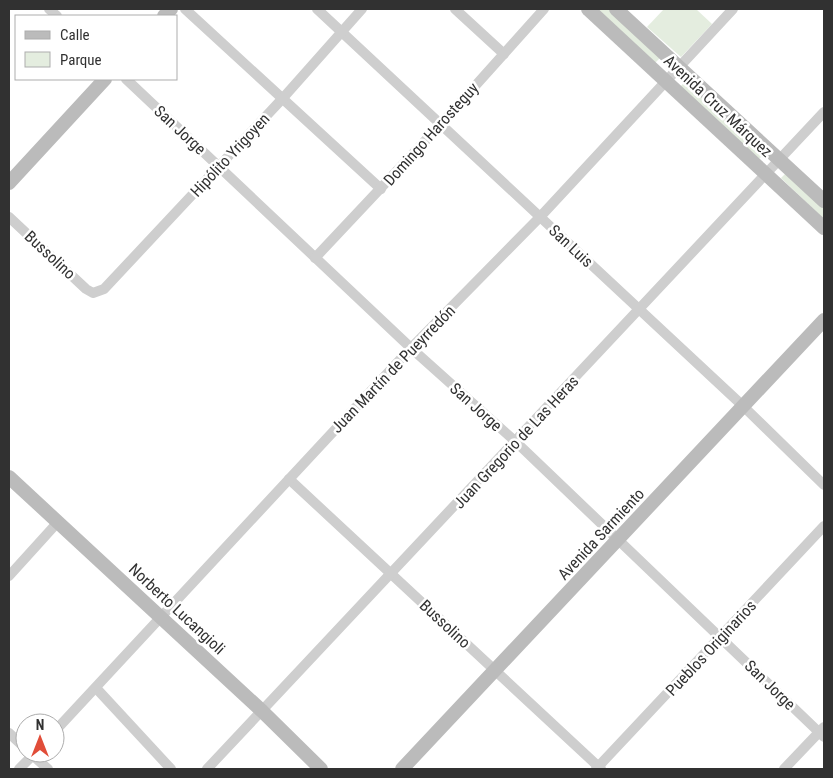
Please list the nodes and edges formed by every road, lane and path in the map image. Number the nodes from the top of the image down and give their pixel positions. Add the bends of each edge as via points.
1 (184, 9) edge
2 (317, 9) edge
3 (362, 9) edge
4 (454, 9) edge
5 (544, 9) edge
6 (588, 9) edge
7 (616, 9) edge
8 (733, 9) edge
9 (341, 31) junction
10 (504, 54) junction
11 (678, 66) junction
12 (104, 80) edge
13 (127, 80) edge
14 (665, 81) junction
15 (283, 98) junction
16 (824, 112) edge
17 (441, 124) junction
18 (780, 161) junction
19 (219, 167) junction
20 (766, 175) junction
21 (9, 183) edge
22 (381, 190) junction
23 (824, 201) edge
24 (9, 217) edge
25 (540, 217) junction
26 (824, 228) edge
27 (315, 258) junction
28 (93, 293) joint
29 (641, 310) junction
30 (824, 320) edge
31 (411, 348) junction
32 (743, 406) junction
33 (516, 442) junction
34 (9, 477) edge
35 (289, 479) junction
36 (824, 484) edge
37 (57, 523) junction
38 (824, 526) edge
39 (618, 541) junction
40 (392, 574) junction
41 (9, 576) edge
42 (161, 618) junction
43 (722, 637) junction
44 (496, 671) junction
45 (96, 688) junction
46 (262, 711) junction
47 (65, 721) edge
48 (823, 732) edge
49 (599, 768) edge
50 (171, 769) edge
51 (207, 769) edge
52 (320, 769) edge
53 (402, 769) edge
54 (784, 769) edge

1 - 15 street
2 - 9 street, San Luis
3 - 9 street, Hipólito Yrigoyen
4 - 10 street
5 - 10 street, Domingo Harosteguy
6 - 14 street, Avenida Cruz Márquez
7 - 11 street, Avenida Cruz Márquez
8 - 11 street, Juan Martín de Pueyrredón
9 - 15 street, Hipólito Yrigoyen
9 - 17 street, San Luis
10 - 17 street, Domingo Harosteguy
11 - 14 street, Juan Martín de Pueyrredón
11 - 18 street, Avenida Cruz Márquez
12 - 21 street
13 - 19 street, San Jorge
14 - 20 street, Avenida Cruz Márquez
14 - 25 street, Juan Martín de Pueyrredón
15 - 19 street, Hipólito Yrigoyen
15 - 22 street
16 - 18 street, Juan Gregorio de Las Heras
17 - 22 street, Domingo Harosteguy
17 - 25 street, San Luis
18 - 20 street, Juan Gregorio de Las Heras
18 - 23 street, Avenida Cruz Márquez
19 - 27 street, San Jorge
19 - 28 street, Hipólito Yrigoyen via 104,289
20 - 26 street, Avenida Cruz Márquez
20 - 29 street, Juan Gregorio de Las Heras
22 - 27 street, Domingo Harosteguy
24 - 28 street, Bussolino
25 - 29 street, San Luis
25 - 31 street, Juan Martín de Pueyrredón
27 - 31 street, San Jorge
29 - 32 street, San Luis
29 - 33 street, Juan Gregorio de Las Heras
30 - 32 street, Avenida Sarmiento
31 - 33 street, San Jorge
31 - 35 street, Juan Martín de Pueyrredón
32 - 36 street, San Luis
32 - 39 street, Avenida Sarmiento
33 - 39 street, San Jorge
33 - 40 street, Juan Gregorio de Las Heras
34 - 37 street, Norberto Lucangioli
35 - 40 street, Bussolino
35 - 42 street, Juan Martín de Pueyrredón
37 - 41 street
37 - 42 street, Norberto Lucangioli
38 - 43 street, Pueblos Originarios
39 - 43 street, San Jorge
39 - 44 street, Avenida Sarmiento
40 - 44 street, Bussolino
40 - 46 street, Juan Gregorio de Las Heras
42 - 45 street, Juan Martín de Pueyrredón
42 - 46 street, Norberto Lucangioli
43 - 48 street, San Jorge
43 - 49 street, Pueblos Originarios
44 - 49 street, Bussolino
44 - 53 street, Avenida Sarmiento
45 - 47 street, Juan Martín de Pueyrredón
45 - 50 street
46 - 51 street, Juan Gregorio de Las Heras
46 - 52 street, Norberto Lucangioli
48 - 54 street

